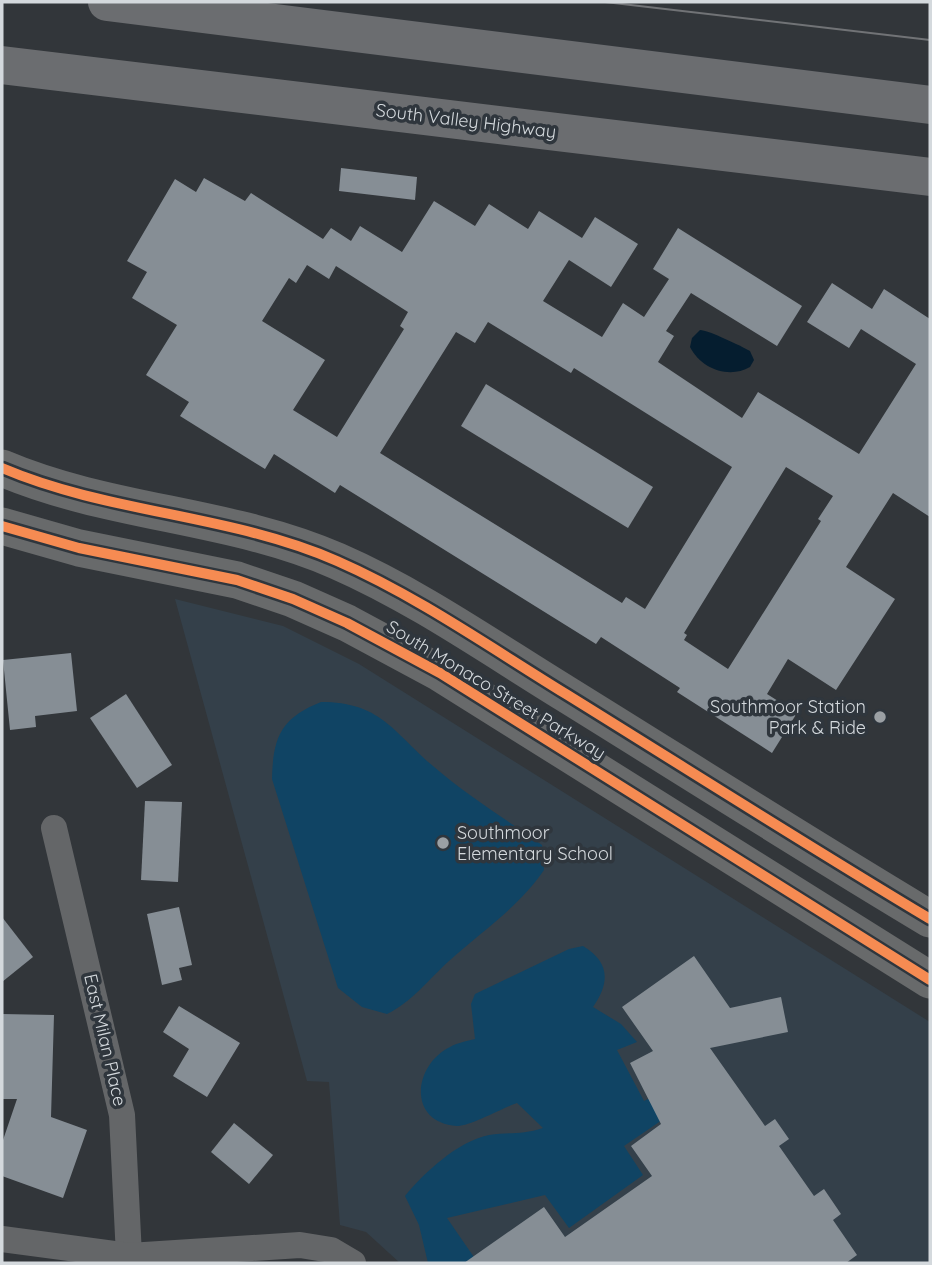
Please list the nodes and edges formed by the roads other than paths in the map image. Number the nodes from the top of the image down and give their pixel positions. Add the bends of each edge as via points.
1 (107, 2) edge
2 (2, 65) edge
3 (930, 105) edge
4 (930, 177) edge
5 (2, 468) edge
6 (2, 526) edge
7 (54, 828) dead end
8 (930, 919) edge
9 (930, 980) edge
10 (2, 1239) edge
11 (129, 1256) junction
12 (352, 1263) edge

1 - 3 highway
2 - 4 highway, South Valley Highway
5 - 8 main road, South Monaco Street Parkway via 97,498 250,530 350,567 466,632
6 - 9 main road, South Monaco Street Parkway via 79,548 237,580 347,623 440,673
7 - 11 street, East Milan Place via 122,1115
10 - 11 street
11 - 12 street via 300,1245 331,1250

